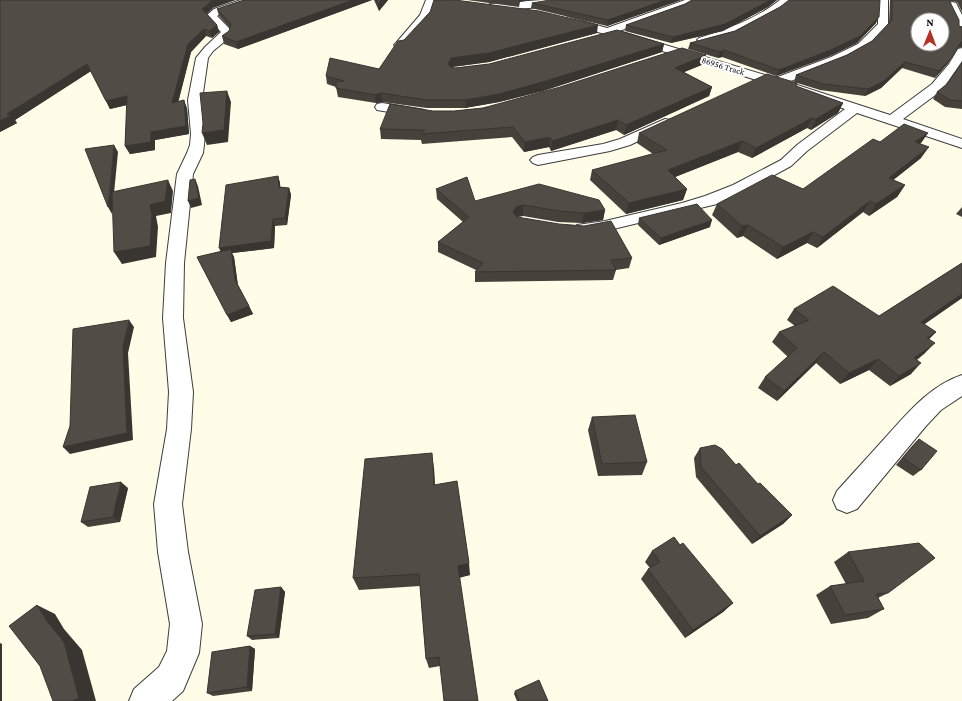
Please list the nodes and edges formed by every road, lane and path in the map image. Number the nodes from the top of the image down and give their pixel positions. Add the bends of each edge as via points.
1 (251, 0) edge
2 (436, 0) edge
3 (559, 0) edge
4 (693, 0) edge
5 (786, 0) edge
6 (883, 0) edge
7 (475, 5) edge
8 (952, 5) edge
9 (490, 6) junction
10 (545, 15) edge
11 (558, 18) edge
12 (612, 32) junction
13 (962, 32) edge
14 (595, 39) edge
15 (400, 45) edge
16 (674, 51) junction
17 (962, 51) edge
18 (657, 59) edge
19 (761, 78) junction
20 (776, 82) junction
21 (741, 87) edge
22 (382, 107) dead end
23 (856, 108) junction
24 (432, 114) edge
25 (679, 116) edge
26 (893, 120) junction
27 (962, 144) edge
28 (538, 160) dead end
29 (566, 229) edge
30 (962, 384) edge
31 (847, 500) dead end
32 (146, 701) edge

1 - 32 street via 210,16 227,31 202,58 195,100 197,145 185,174 175,263 173,318 181,392 179,436 168,504 173,552 186,624 183,653 172,679
2 - 15 street
3 - 9 street via 531,5
4 - 12 street
5 - 16 street via 773,10 728,34
6 - 20 street via 883,25 862,46 835,60
7 - 9 street
8 - 13 street via 962,26
9 - 10 street
11 - 12 street, 86956 Track
12 - 14 street
12 - 16 street, 86956 Track
16 - 18 street
16 - 19 street, 86956 Track
17 - 26 street via 936,87
19 - 20 street, 86956 Track
19 - 21 street
20 - 23 street, 86956 Track
22 - 24 street
23 - 26 street, 86956 Track
23 - 29 street via 786,163 711,200 605,226 582,230
25 - 28 street via 625,142
26 - 27 street, 86956 Track
30 - 31 street via 934,403 917,419

